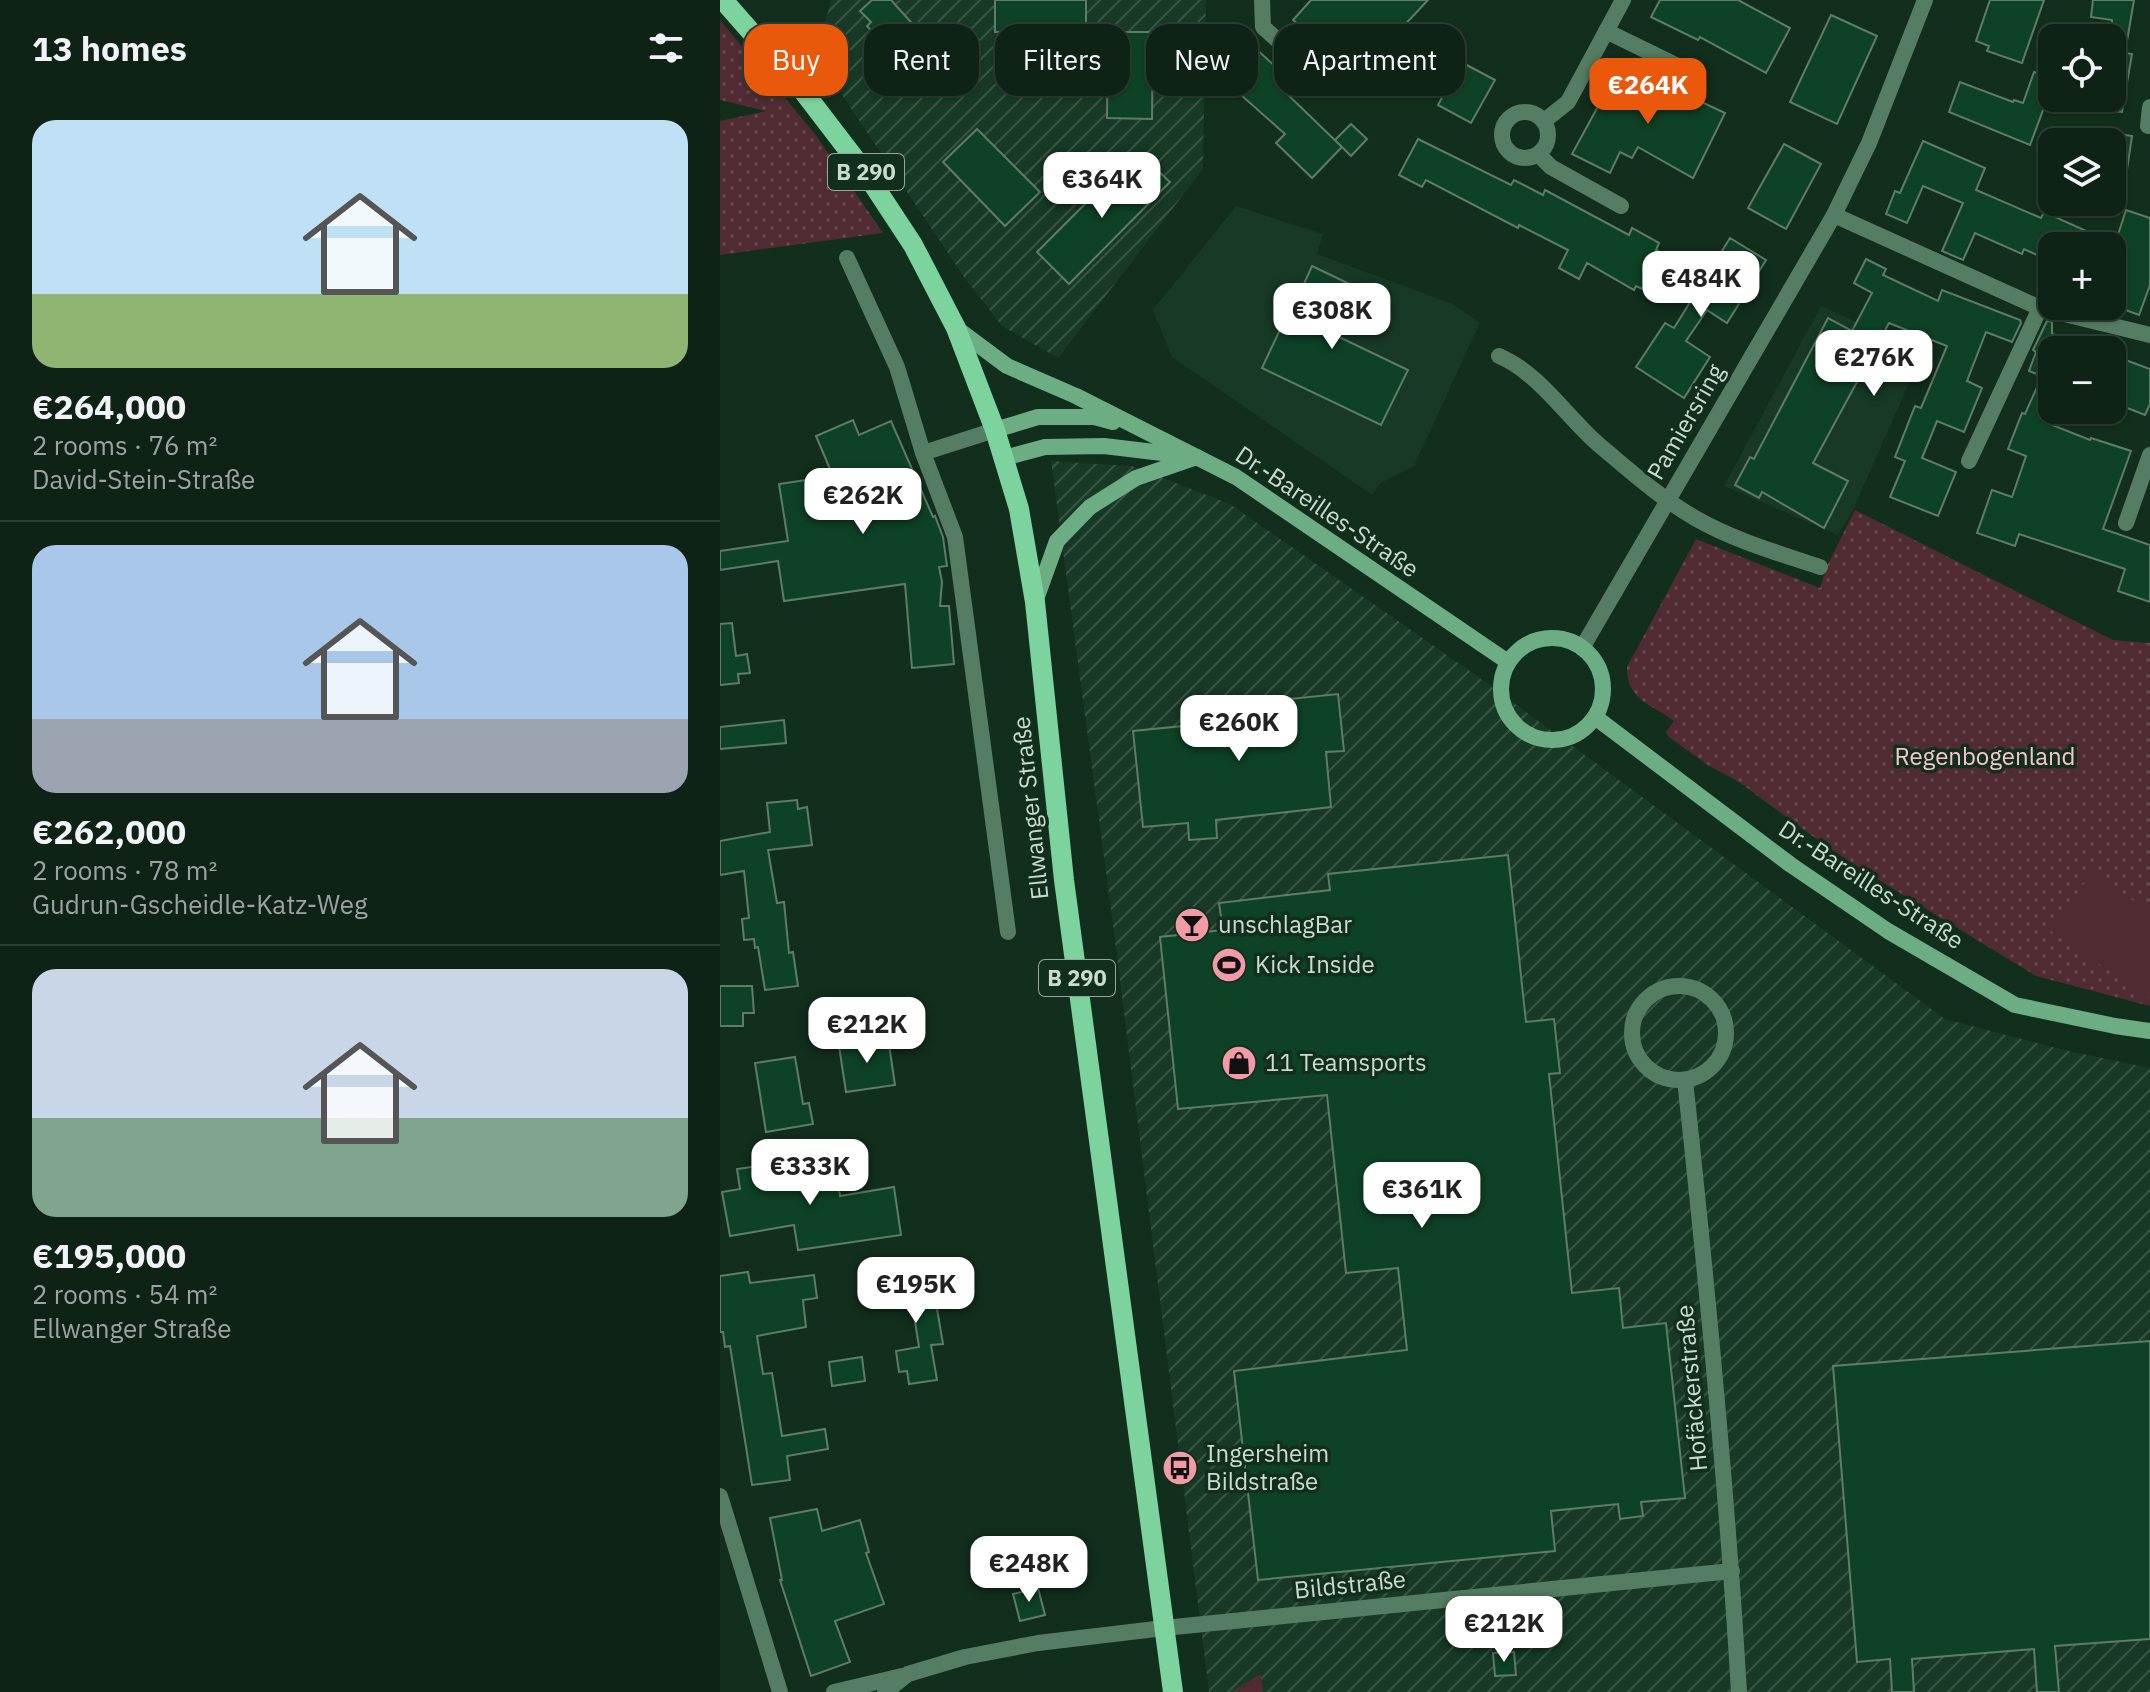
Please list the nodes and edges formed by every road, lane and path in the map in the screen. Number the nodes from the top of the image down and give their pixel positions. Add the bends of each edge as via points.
1 (723, 0) edge
2 (1262, 0) edge
3 (1623, 0) edge
4 (1925, 0) edge
5 (1606, 31) junction
6 (1274, 37) edge
7 (1696, 75) dead end
8 (2150, 107) edge
9 (1544, 121) junction
10 (2148, 126) dead end
11 (1539, 155) junction
12 (1621, 206) dead end
13 (1834, 215) junction
14 (847, 258) dead end
15 (2038, 307) edge
16 (2038, 312) edge
17 (2089, 320) edge
18 (956, 328) junction
19 (2150, 335) edge
20 (1499, 356) dead end
21 (1141, 429) junction
22 (995, 430) junction
23 (923, 453) junction
24 (2150, 455) edge
25 (1197, 457) junction
26 (1004, 458) junction
27 (1969, 461) dead end
28 (1668, 501) junction
29 (2126, 523) dead end
30 (1820, 567) dead end
31 (1035, 602) junction
32 (1582, 648) junction
33 (1508, 662) junction
34 (1595, 717) junction
35 (1008, 932) dead end
36 (2150, 1031) edge
37 (1685, 1080) junction
38 (720, 1496) edge
39 (1732, 1571) junction
40 (1164, 1628) junction
41 (908, 1674) junction
42 (780, 1692) edge
43 (834, 1692) edge
44 (885, 1692) edge
45 (1173, 1692) edge
46 (1739, 1692) edge

1 - 18 main road, Ellwanger Straße / B 290 via 865,172 913,245
2 - 6 street via 1263,27
3 - 5 street
4 - 13 street, Pamiersring via 1869,143
5 - 7 street
5 - 9 street via 1568,102
8 - 10 street
9 - 11 street via 1549,136
9 - 11 street via 1518,112 1502,130 1504,146 1516,157
11 - 12 street
13 - 15 street
13 - 28 street, Pamiersring
14 - 23 street via 897,367
16 - 27 street
17 - 19 street
18 - 21 main road, Dr.-Bareilles-Straße via 1007,366
18 - 22 main road, Ellwanger Straße / B 290
20 - 28 street via 1517,364 1596,443
21 - 22 main road, Dr.-Bareilles-Straße via 1094,417 1038,417
21 - 25 main road, Dr.-Bareilles-Straße
22 - 23 street
22 - 26 main road, Ellwanger Straße / B 290
23 - 35 street via 955,537
24 - 29 street
25 - 26 main road, Dr.-Bareilles-Straße via 1104,446 1045,447
25 - 31 main road, Dr.-Bareilles-Straße via 1136,478 1090,507 1057,541
25 - 33 main road, Dr.-Bareilles-Straße via 1236,477
26 - 31 main road, Ellwanger Straße / B 290
28 - 30 street via 1744,541
28 - 32 street, Pamiersring
31 - 40 main road, Ellwanger Straße / B 290 via 1064,880
32 - 33 main road via 1567,640 1534,641
32 - 34 main road via 1593,659 1603,688
33 - 34 main road via 1502,677 1503,701 1513,723 1526,733 1556,740 1571,737
34 - 36 main road, Dr.-Bareilles-Straße via 1815,882 2015,1005
37 - 37 street via 1699,1076 1720,1057 1726,1029 1716,1002 1675,985 1648,996 1632,1022 1631,1037 1643,1065 1655,1075
37 - 39 street, Hofäckerstraße
38 - 42 street
39 - 40 street, Bildstraße
39 - 46 street, Hofäckerstraße
40 - 41 street, Bildstraße via 1038,1643
40 - 45 main road, Ellwanger Straße / B 290
41 - 43 street, Bildstraße
41 - 44 street

